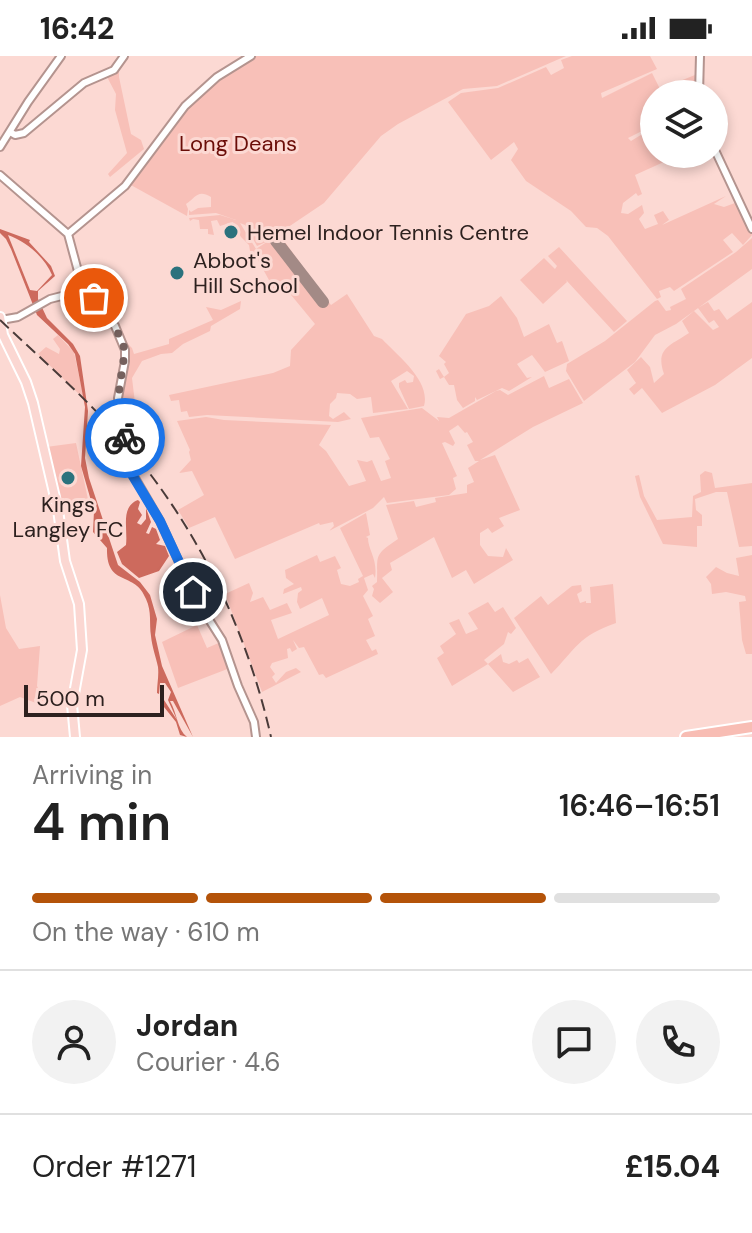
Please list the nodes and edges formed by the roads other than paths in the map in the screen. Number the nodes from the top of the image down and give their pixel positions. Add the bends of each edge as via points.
1 (61, 56) edge
2 (124, 56) edge
3 (251, 56) edge
4 (700, 56) edge
5 (699, 80) edge
6 (10, 132) junction
7 (0, 147) edge
8 (723, 168) edge
9 (0, 175) edge
10 (752, 229) edge
11 (68, 234) junction
12 (83, 289) junction
13 (0, 319) edge
14 (752, 730) edge
15 (75, 733) edge
16 (256, 735) edge
17 (686, 737) edge
18 (716, 737) edge

1 - 6 street
2 - 6 street via 113,71 81,85 24,133
3 - 11 street via 185,106 125,186
4 - 5 street
6 - 7 street
8 - 10 street
9 - 11 street
11 - 12 street
12 - 13 street via 18,317
12 - 16 street via 115,326 123,345 118,398 128,468 222,640
13 - 15 main road via 33,403 81,620 82,650 72,705
14 - 17 highway
14 - 18 highway

